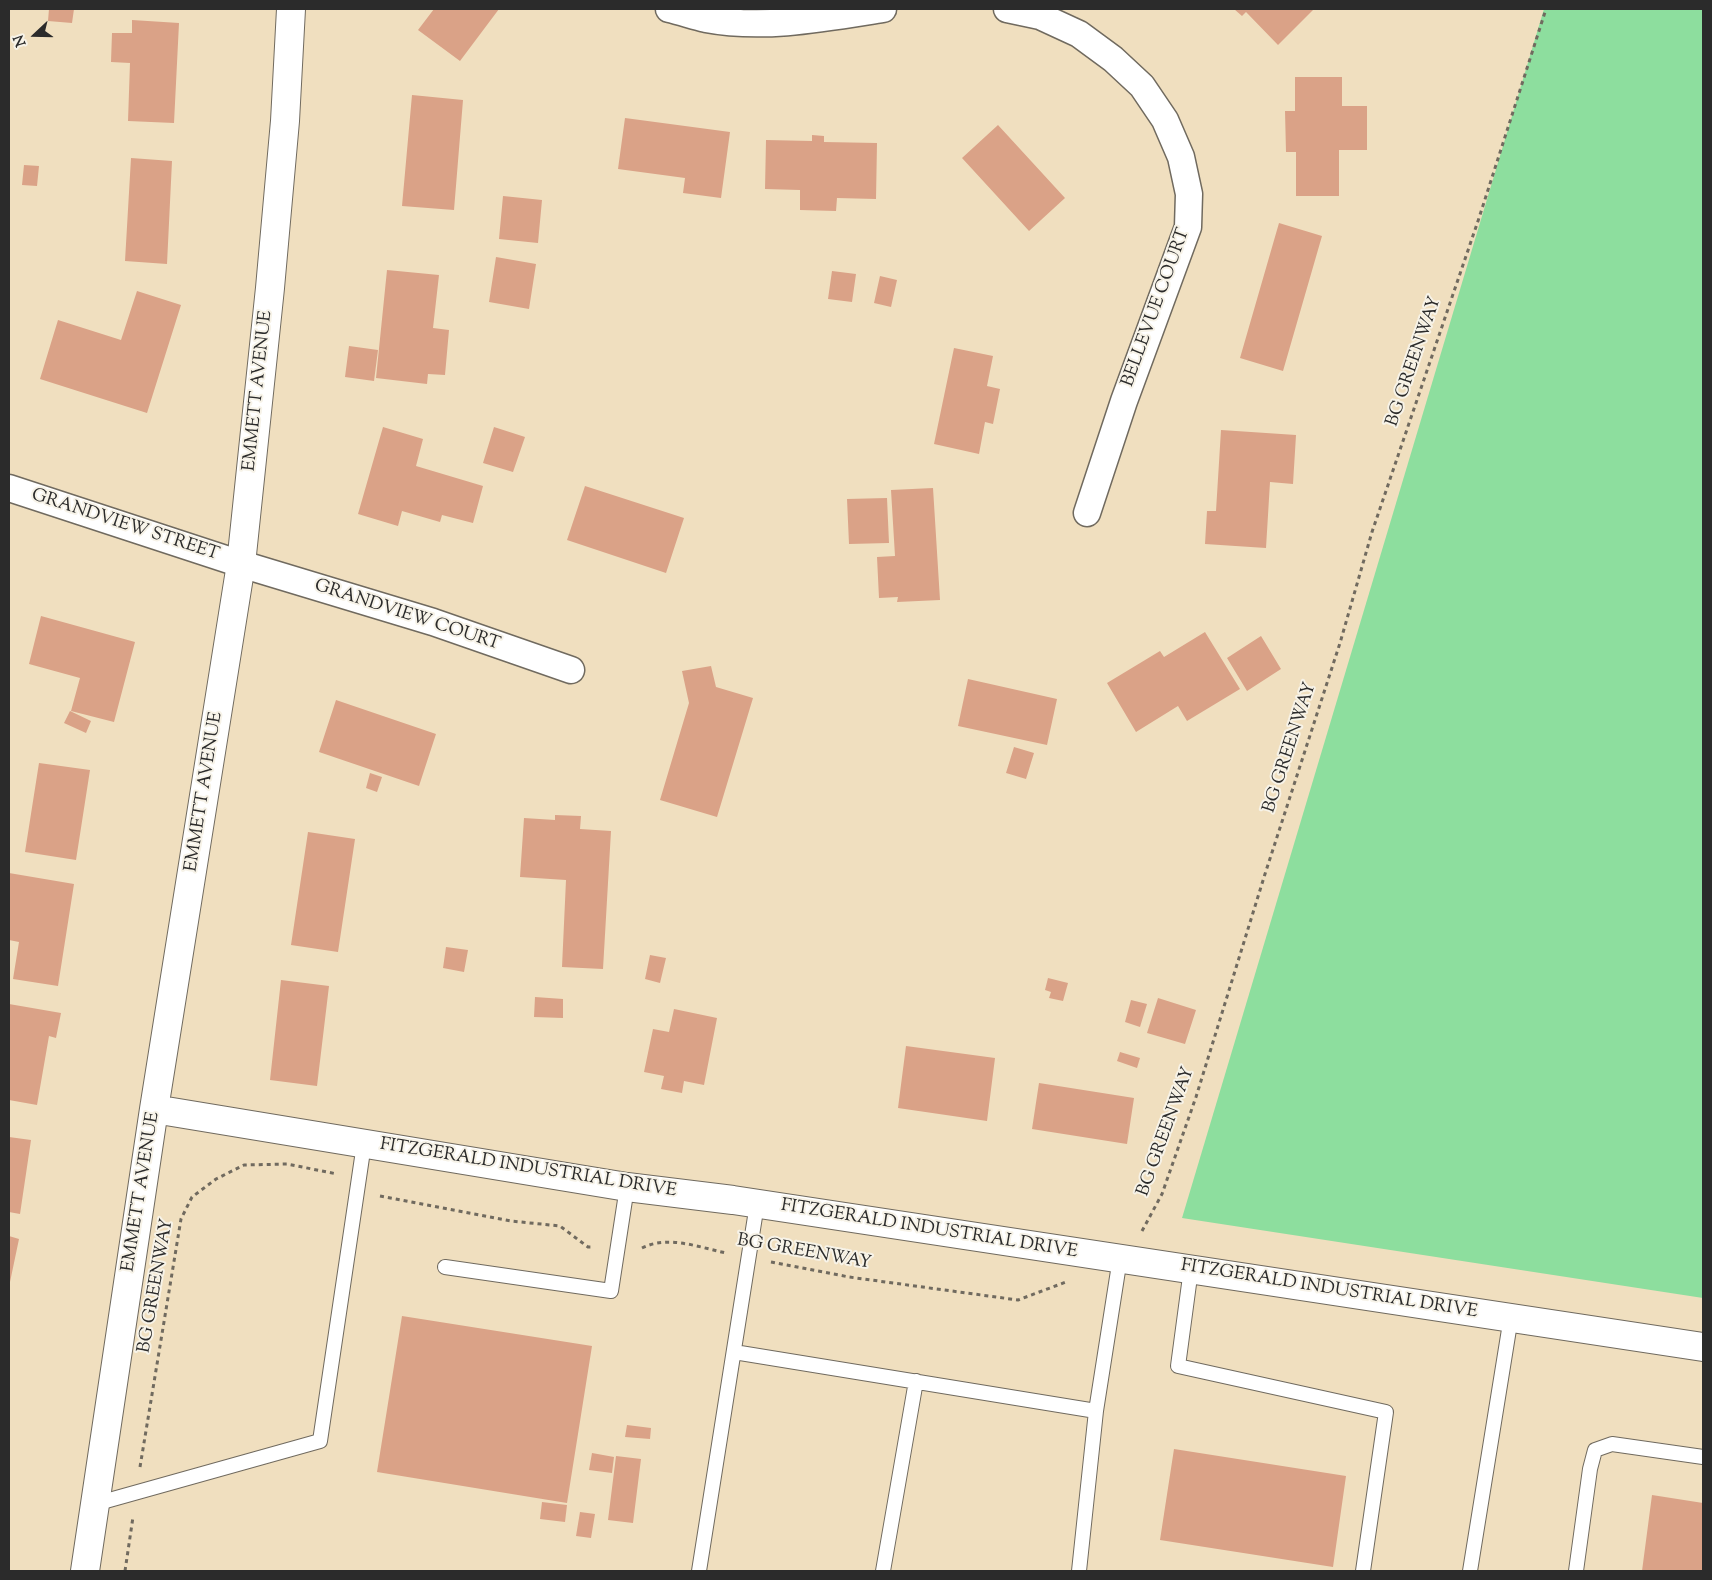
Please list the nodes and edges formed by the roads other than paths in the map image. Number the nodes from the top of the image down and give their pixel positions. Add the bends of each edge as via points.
1 (291, 9) edge
2 (669, 9) edge
3 (883, 9) edge
4 (1007, 9) edge
5 (9, 488) edge
6 (1087, 513) dead end
7 (241, 564) junction
8 (571, 670) dead end
9 (154, 1109) junction
10 (364, 1144) junction
11 (626, 1187) junction
12 (757, 1204) junction
13 (1116, 1258) junction
14 (445, 1267) dead end
15 (1191, 1269) junction
16 (1511, 1317) junction
17 (1703, 1348) edge
18 (734, 1352) junction
19 (916, 1381) junction
20 (1096, 1411) junction
21 (1703, 1457) edge
22 (95, 1504) junction
23 (85, 1571) edge
24 (699, 1571) edge
25 (883, 1571) edge
26 (1079, 1571) edge
27 (1363, 1571) edge
28 (1470, 1571) edge
29 (1576, 1571) edge

1 - 7 street, EMMETT AVENUE via 282,160
2 - 3 street via 707,19 755,23
4 - 6 street, BELLEVUE COURT via 1040,16 1079,34 1142,86 1165,120 1182,157 1189,194 1188,227
5 - 7 street, GRANDVIEW STREET
7 - 8 street, GRANDVIEW COURT via 433,622
7 - 9 street, EMMETT AVENUE
9 - 10 street, FITZGERALD INDUSTRIAL DRIVE
9 - 22 street, EMMETT AVENUE
10 - 11 street, FITZGERALD INDUSTRIAL DRIVE
10 - 22 lane via 320,1441
11 - 12 street, FITZGERALD INDUSTRIAL DRIVE
11 - 14 lane via 611,1291
12 - 13 street, FITZGERALD INDUSTRIAL DRIVE
12 - 18 lane
13 - 15 street, FITZGERALD INDUSTRIAL DRIVE
13 - 20 lane
15 - 16 street, FITZGERALD INDUSTRIAL DRIVE
15 - 27 lane via 1178,1366 1386,1412
16 - 17 street, FITZGERALD INDUSTRIAL DRIVE
16 - 28 lane
18 - 19 lane
18 - 24 lane
19 - 20 lane
19 - 25 lane
20 - 26 lane
21 - 29 lane via 1612,1444 1595,1450
22 - 23 street, EMMETT AVENUE

